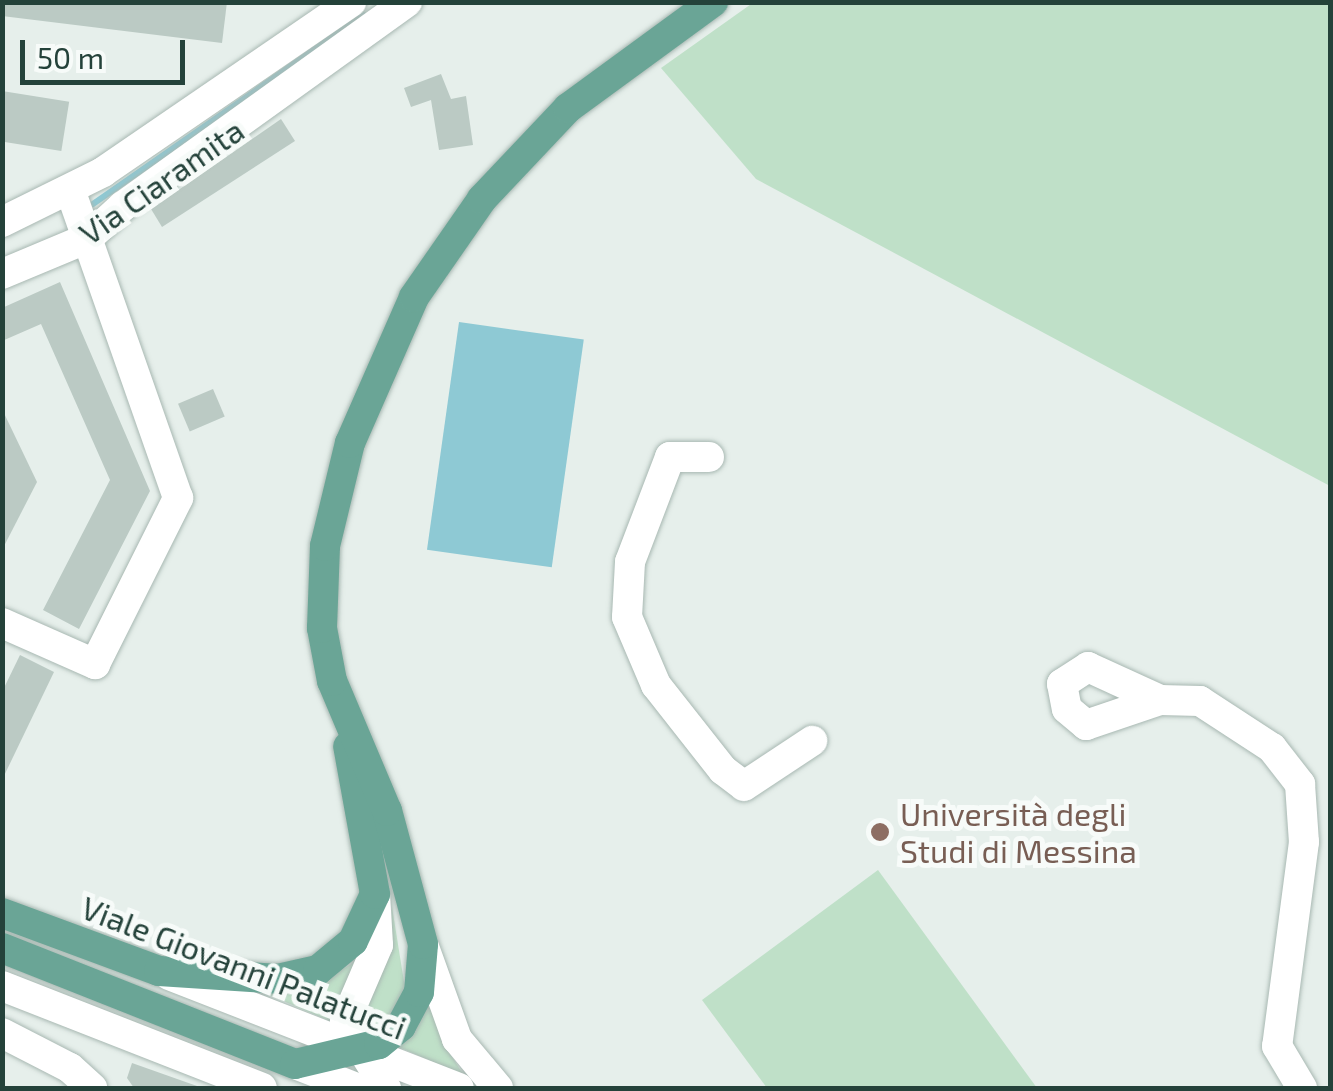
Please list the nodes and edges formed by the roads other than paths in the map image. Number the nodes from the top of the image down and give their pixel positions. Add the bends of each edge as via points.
1 (350, 2) edge
2 (407, 2) edge
3 (712, 2) edge
4 (71, 192) junction
5 (2, 222) edge
6 (88, 238) junction
7 (2, 274) edge
8 (708, 457) dead end
9 (2, 623) edge
10 (1160, 700) dead end
11 (342, 709) junction
12 (812, 742) dead end
13 (376, 894) junction
14 (2, 912) edge
15 (423, 944) junction
16 (2, 948) edge
17 (159, 971) junction
18 (2, 986) edge
19 (2, 1033) edge
20 (360, 1049) junction
21 (294, 1064) junction
22 (92, 1088) edge
23 (262, 1088) edge
24 (357, 1088) edge
25 (386, 1088) edge
26 (459, 1088) edge
27 (498, 1088) edge
28 (1302, 1088) edge

1 - 4 street, Via Ciaramita
2 - 6 street, Via Ciaramita
3 - 11 main road via 568,108 500,177 434,262 362,406 339,480 322,576 326,654
4 - 5 street, Via Ciaramita
4 - 6 street
6 - 7 street, Via Ciaramita
6 - 9 street via 178,498 95,664
8 - 12 street via 670,456 630,562 627,617 656,685 744,786
10 - 28 street via 1200,701 1272,748 1300,784 1304,842 1277,1046
11 - 13 main road
11 - 15 main road via 387,811
13 - 17 main road via 343,952 300,977
13 - 20 street via 378,944 345,1022
14 - 17 main road, Viale Giovanni Palatucci
15 - 20 main road via 419,992 409,1016 391,1037
15 - 27 street via 457,1039
16 - 21 main road
17 - 20 street, Viale Giovanni Palatucci
18 - 23 street
19 - 22 street via 70,1068
20 - 21 main road
20 - 25 street
20 - 26 street, Viale Giovanni Palatucci
21 - 24 street

